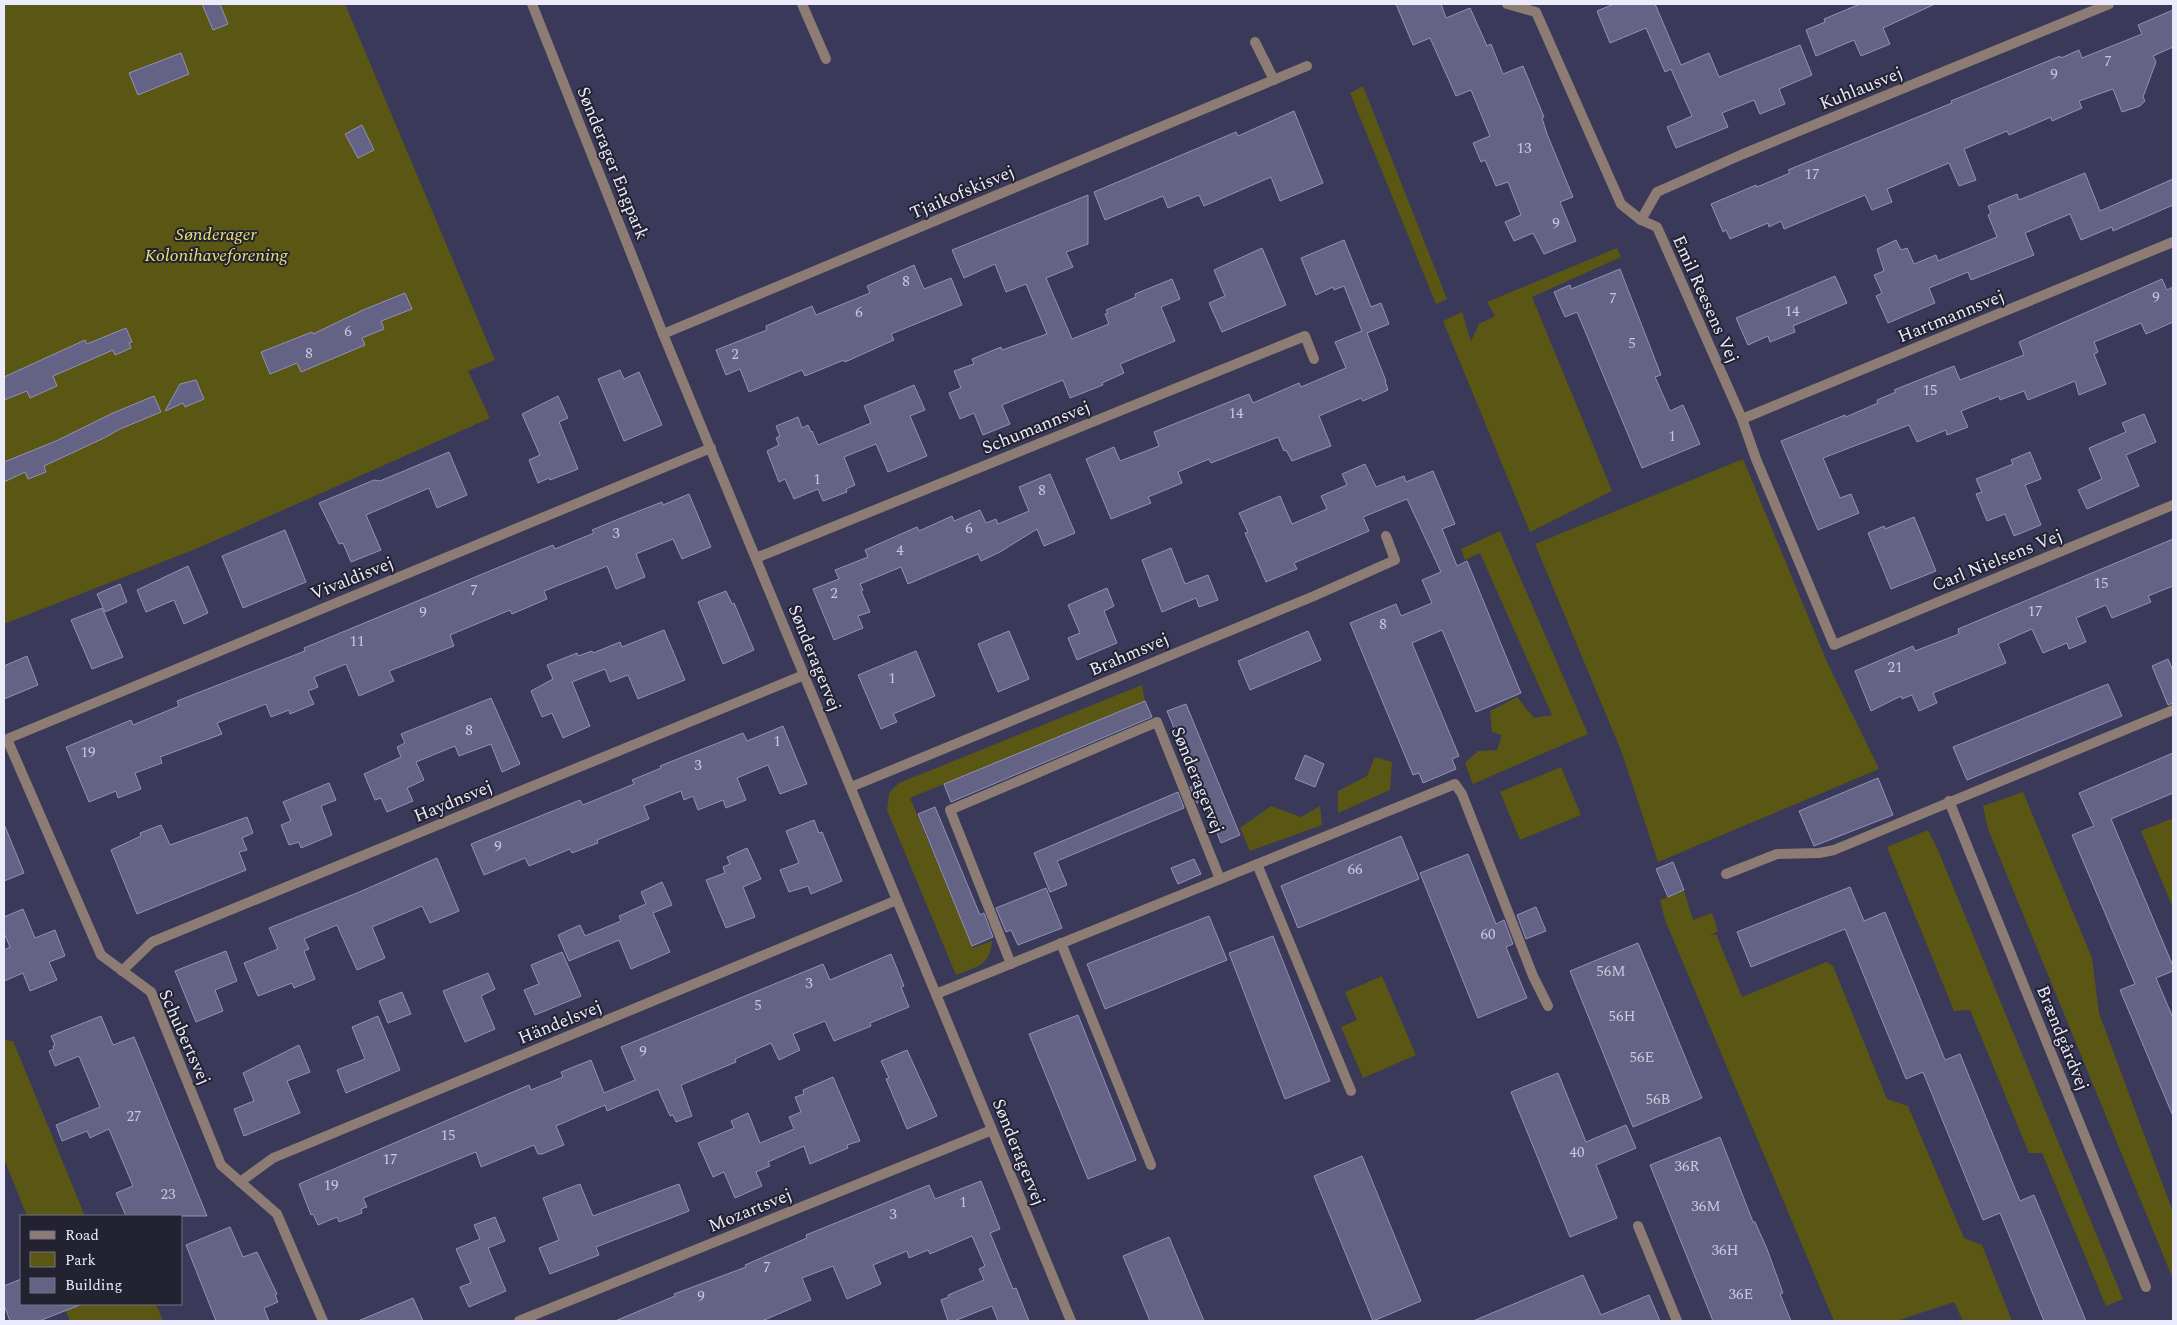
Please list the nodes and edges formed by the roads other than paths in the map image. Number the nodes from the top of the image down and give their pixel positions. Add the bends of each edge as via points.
1 (532, 4) edge
2 (802, 4) edge
3 (1508, 4) edge
4 (2109, 4) edge
5 (1255, 42) dead end
6 (826, 59) dead end
7 (1306, 66) dead end
8 (1274, 80) junction
9 (1641, 220) junction
10 (2173, 242) edge
11 (664, 334) junction
12 (1314, 359) dead end
13 (1742, 419) junction
14 (711, 448) junction
15 (2173, 505) edge
16 (1386, 536) dead end
17 (756, 558) junction
18 (1834, 645) joint
19 (804, 675) junction
20 (2173, 710) edge
21 (7, 739) joint
22 (851, 787) junction
23 (1949, 801) junction
24 (1257, 864) junction
25 (1726, 874) dead end
26 (1220, 879) junction
27 (897, 900) junction
28 (1061, 943) junction
29 (1011, 964) junction
30 (122, 971) junction
31 (936, 994) junction
32 (1548, 1006) dead end
33 (1351, 1091) dead end
34 (992, 1130) junction
35 (1151, 1164) dead end
36 (240, 1182) junction
37 (1638, 1226) dead end
38 (2146, 1287) dead end
39 (323, 1321) edge
40 (519, 1321) edge
41 (1071, 1321) edge
42 (1677, 1321) edge

1 - 11 street, Sønderager Engpark
2 - 6 street
3 - 9 street, Emil Reesens Vej via 1536,12 1621,204
4 - 9 street, Kuhlausvej via 1657,192
5 - 8 street
7 - 8 street, Tjaikofskisvej
8 - 11 street, Tjaikofskisvej
9 - 13 street, Emil Reesens Vej via 1656,227
10 - 13 street, Hartmannsvej
11 - 14 street, Sønderagervej
12 - 17 street, Schumannsvej via 1305,336
13 - 18 street, Emil Reesens Vej
14 - 17 street, Sønderagervej
14 - 21 street, Vivaldisvej
15 - 18 street, Carl Nielsens Vej
16 - 22 street, Brahmsvej via 1395,560
17 - 19 street, Sønderagervej
19 - 22 street, Sønderagervej
19 - 30 street, Haydnsvej via 152,942
20 - 23 street
21 - 30 street, Schubertsvej via 101,955
22 - 27 street, Sønderagervej
23 - 25 street via 1834,850 1778,854
23 - 38 street, Brændgårdvej
24 - 26 street
24 - 32 street via 1455,784 1462,794 1533,976
24 - 33 street
26 - 28 street
26 - 29 street, Sønderagervej via 1157,722 950,810
27 - 31 street, Sønderagervej
27 - 36 street, Händelsvej via 272,1158
28 - 29 street
28 - 35 street
29 - 31 street
30 - 36 street, Schubertsvej via 151,992 221,1165
31 - 34 street, Sønderagervej
34 - 40 street, Mozartsvej
34 - 41 street, Sønderagervej
36 - 39 street, Schubertsvej via 277,1214
37 - 42 street

